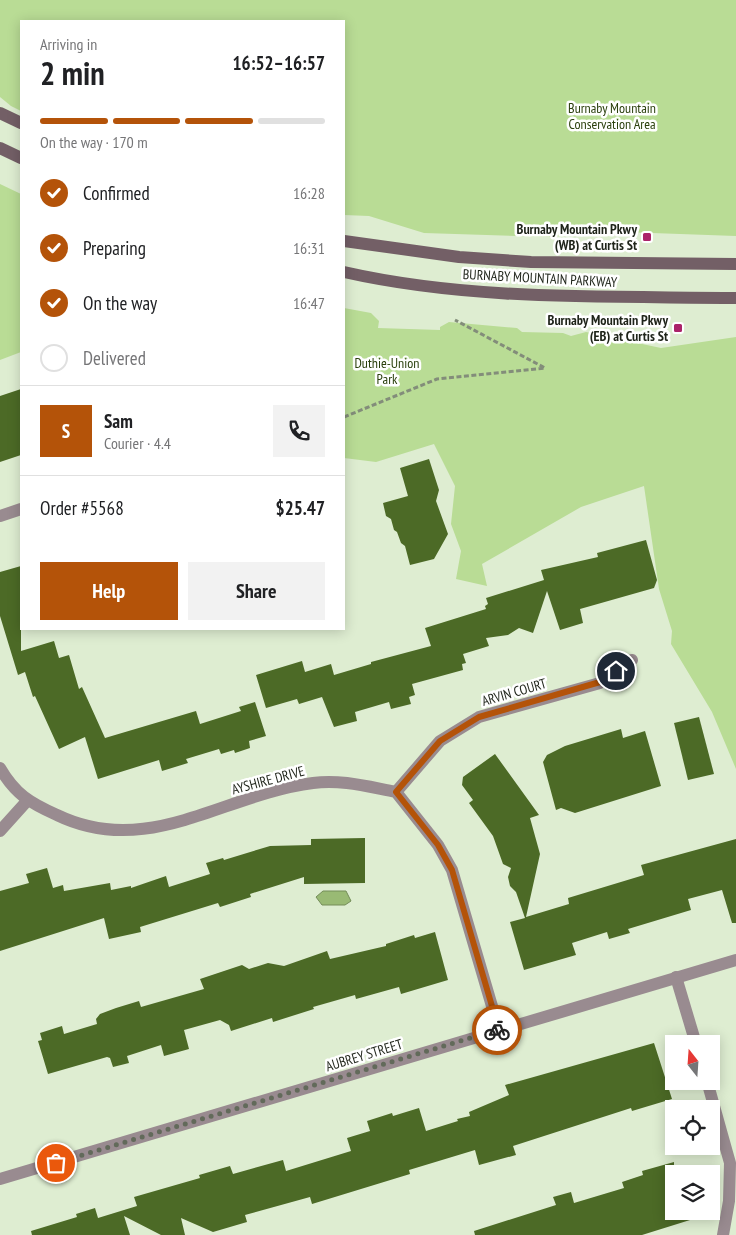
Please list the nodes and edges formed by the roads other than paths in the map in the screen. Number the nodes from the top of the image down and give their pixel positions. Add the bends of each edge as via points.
1 (0, 113) edge
2 (20, 123) edge
3 (0, 148) edge
4 (20, 158) edge
5 (345, 241) edge
6 (736, 264) edge
7 (345, 272) edge
8 (736, 298) edge
9 (20, 509) edge
10 (0, 516) edge
11 (632, 660) dead end
12 (0, 768) edge
13 (396, 792) junction
14 (27, 801) junction
15 (0, 831) edge
16 (736, 960) edge
17 (676, 977) junction
18 (499, 1030) junction
19 (693, 1035) edge
20 (710, 1090) edge
21 (0, 1179) edge
22 (723, 1235) edge

1 - 2 main road
3 - 4 main road
5 - 6 main road, BURNABY MOUNTAIN PARKWAY via 431,254 531,262
7 - 8 main road, BURNABY MOUNTAIN PARKWAY via 467,290
9 - 10 street
11 - 13 street, ARVIN COURT via 600,682 479,717 440,741
12 - 14 street, AYSHIRE DRIVE
13 - 14 street, AYSHIRE DRIVE via 336,781 313,783 162,827 121,832 76,825
13 - 18 street via 438,845 452,870
14 - 15 street
16 - 17 street, AUBREY STREET
17 - 18 street, AUBREY STREET
17 - 19 street
18 - 21 street, AUBREY STREET
20 - 22 street via 730,1163 729,1201

